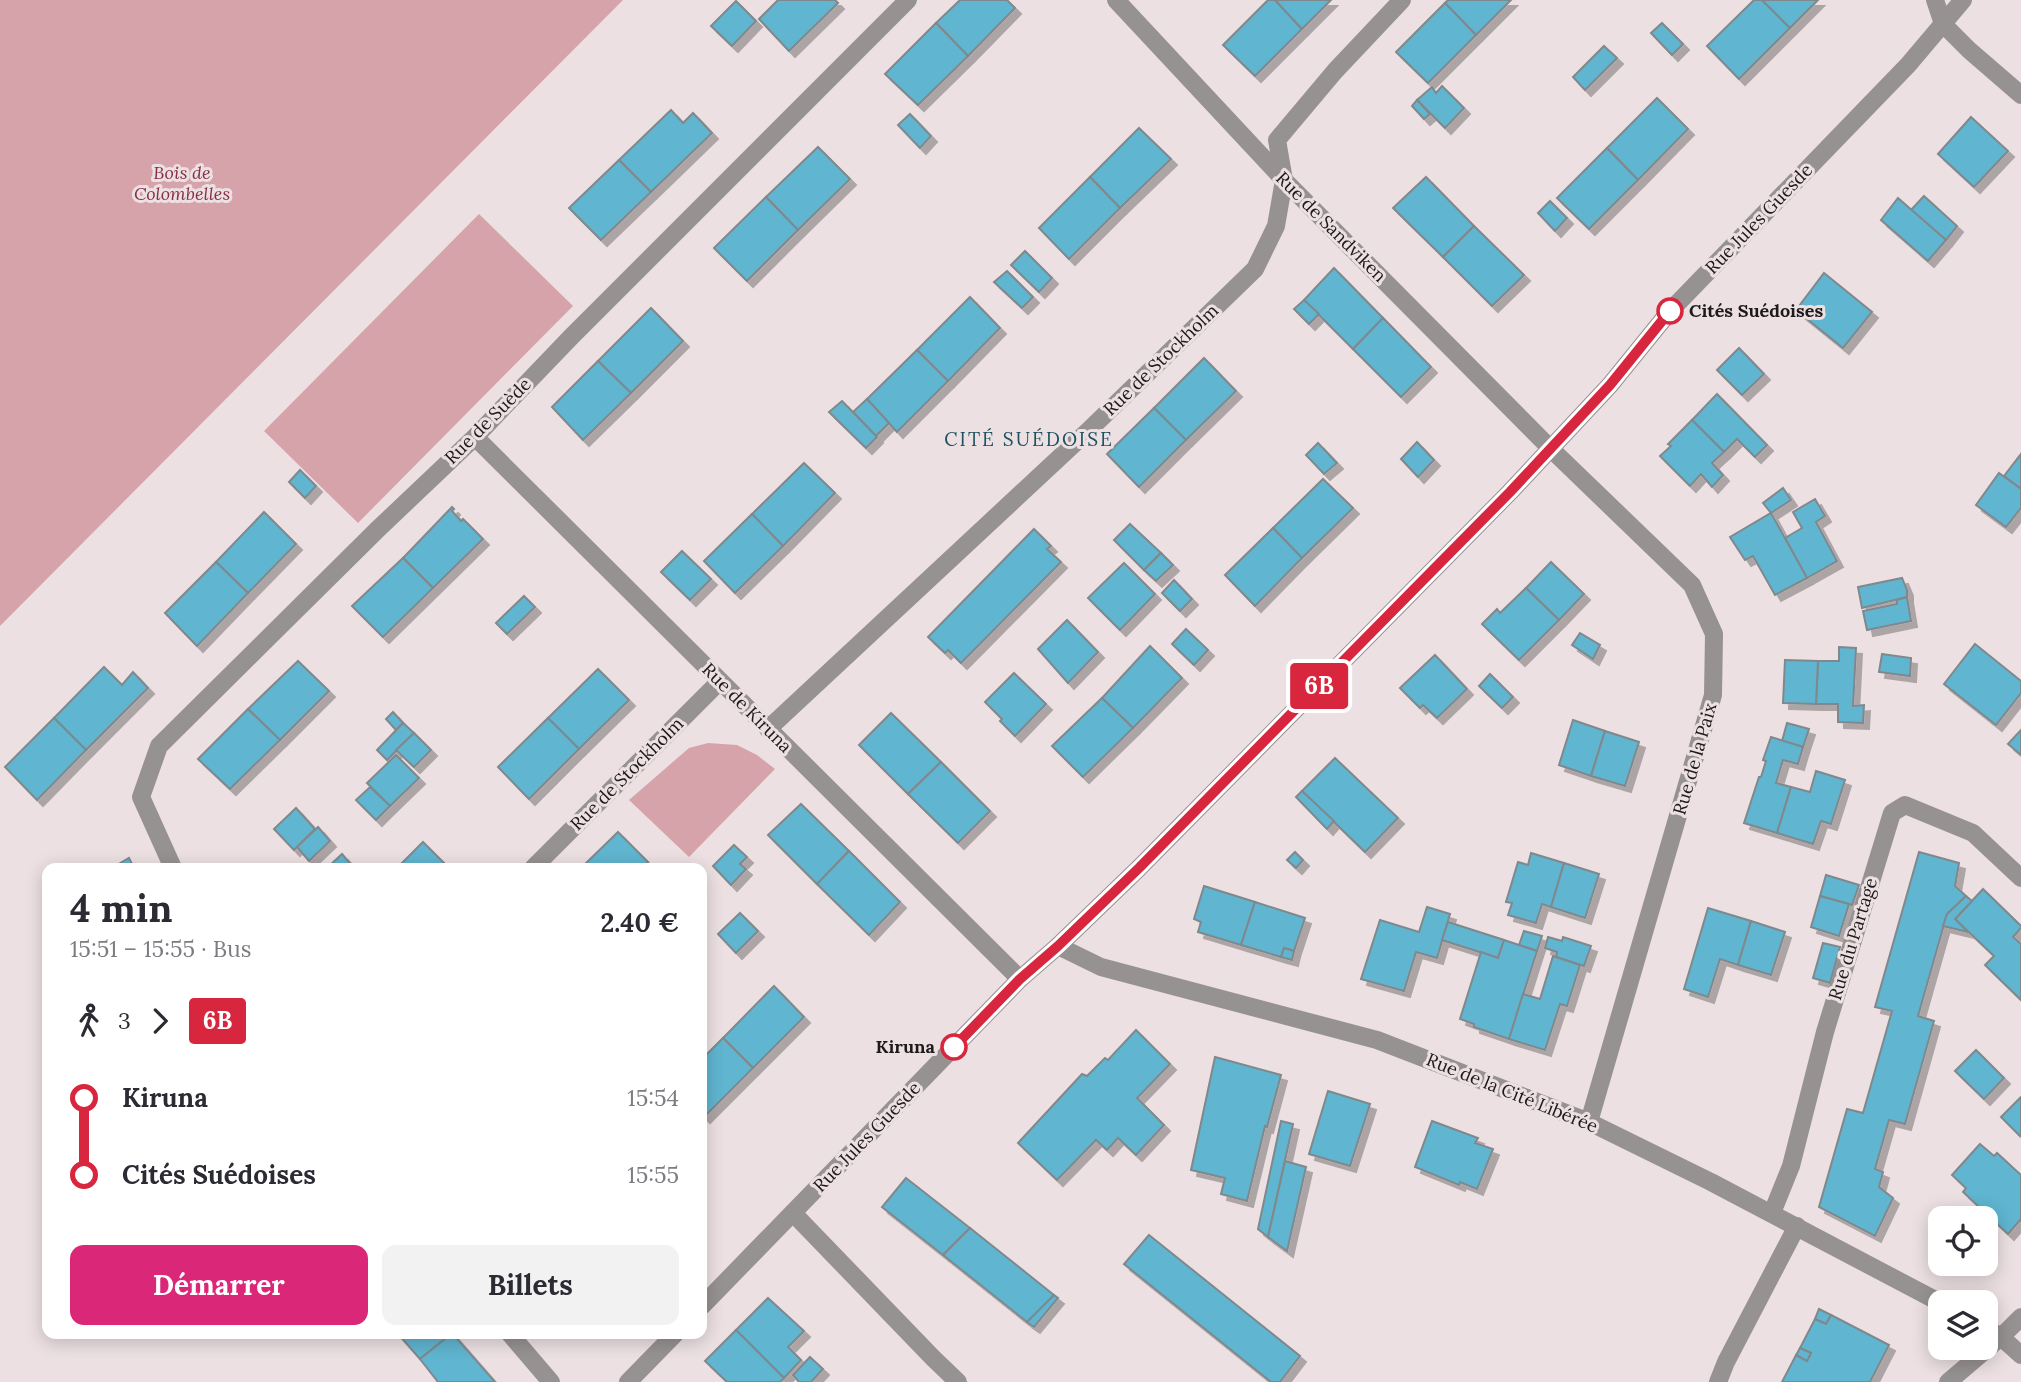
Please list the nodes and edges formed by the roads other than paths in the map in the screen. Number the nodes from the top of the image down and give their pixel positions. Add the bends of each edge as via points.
1 (908, 0) edge
2 (1116, 0) edge
3 (1402, 0) edge
4 (1935, 0) edge
5 (1963, 0) edge
6 (1943, 24) junction
7 (2021, 95) edge
8 (1284, 180) junction
9 (475, 437) junction
10 (1550, 449) junction
11 (720, 681) junction
12 (768, 729) junction
13 (171, 863) edge
14 (538, 863) edge
15 (2021, 878) edge
16 (1058, 946) junction
17 (1020, 979) junction
18 (1589, 1122) junction
19 (793, 1213) junction
20 (1772, 1213) junction
21 (1797, 1226) junction
22 (1928, 1296) edge
23 (707, 1301) edge
24 (2021, 1317) edge
25 (1998, 1331) edge
26 (1998, 1336) edge
27 (514, 1339) edge
28 (670, 1339) edge
29 (2021, 1355) edge
30 (1969, 1360) edge
31 (551, 1382) edge
32 (628, 1382) edge
33 (958, 1382) edge
34 (1718, 1382) edge
35 (1948, 1382) edge

1 - 9 street, Rue de Suède
2 - 8 street, Rue de Sandviken
3 - 8 street, Rue de Stockholm via 1277,140
4 - 6 street
5 - 6 street, Rue Jules Guesde
6 - 7 street
6 - 10 street, Rue Jules Guesde via 1670,311
8 - 10 street, Rue de Sandviken
8 - 12 street, Rue de Stockholm via 1276,226 1255,269
9 - 11 street, Rue de Kiruna
9 - 13 street, Rue de Suède via 159,746 141,797
10 - 16 street, Rue Jules Guesde
10 - 18 street, Rue de la Paix via 1692,585 1714,634 1713,695
11 - 12 street, Rue de Kiruna
11 - 14 street, Rue de Stockholm
12 - 17 street, Rue de Kiruna
15 - 20 street, Rue du Partage via 1973,833 1905,805 1892,813 1825,1032 1791,1166
16 - 17 street, Rue Jules Guesde
16 - 18 street, Rue de la Cité Libérée via 1101,967 1377,1040
17 - 19 street, Rue Jules Guesde
18 - 20 street, Rue de la Cité Libérée
19 - 23 street, Rue Jules Guesde
19 - 33 street
20 - 21 street, Rue de la Cité Libérée
21 - 22 street, Rue de la Cité Libérée
21 - 34 street
24 - 25 street
26 - 29 street
27 - 31 street
28 - 32 street
30 - 35 street

